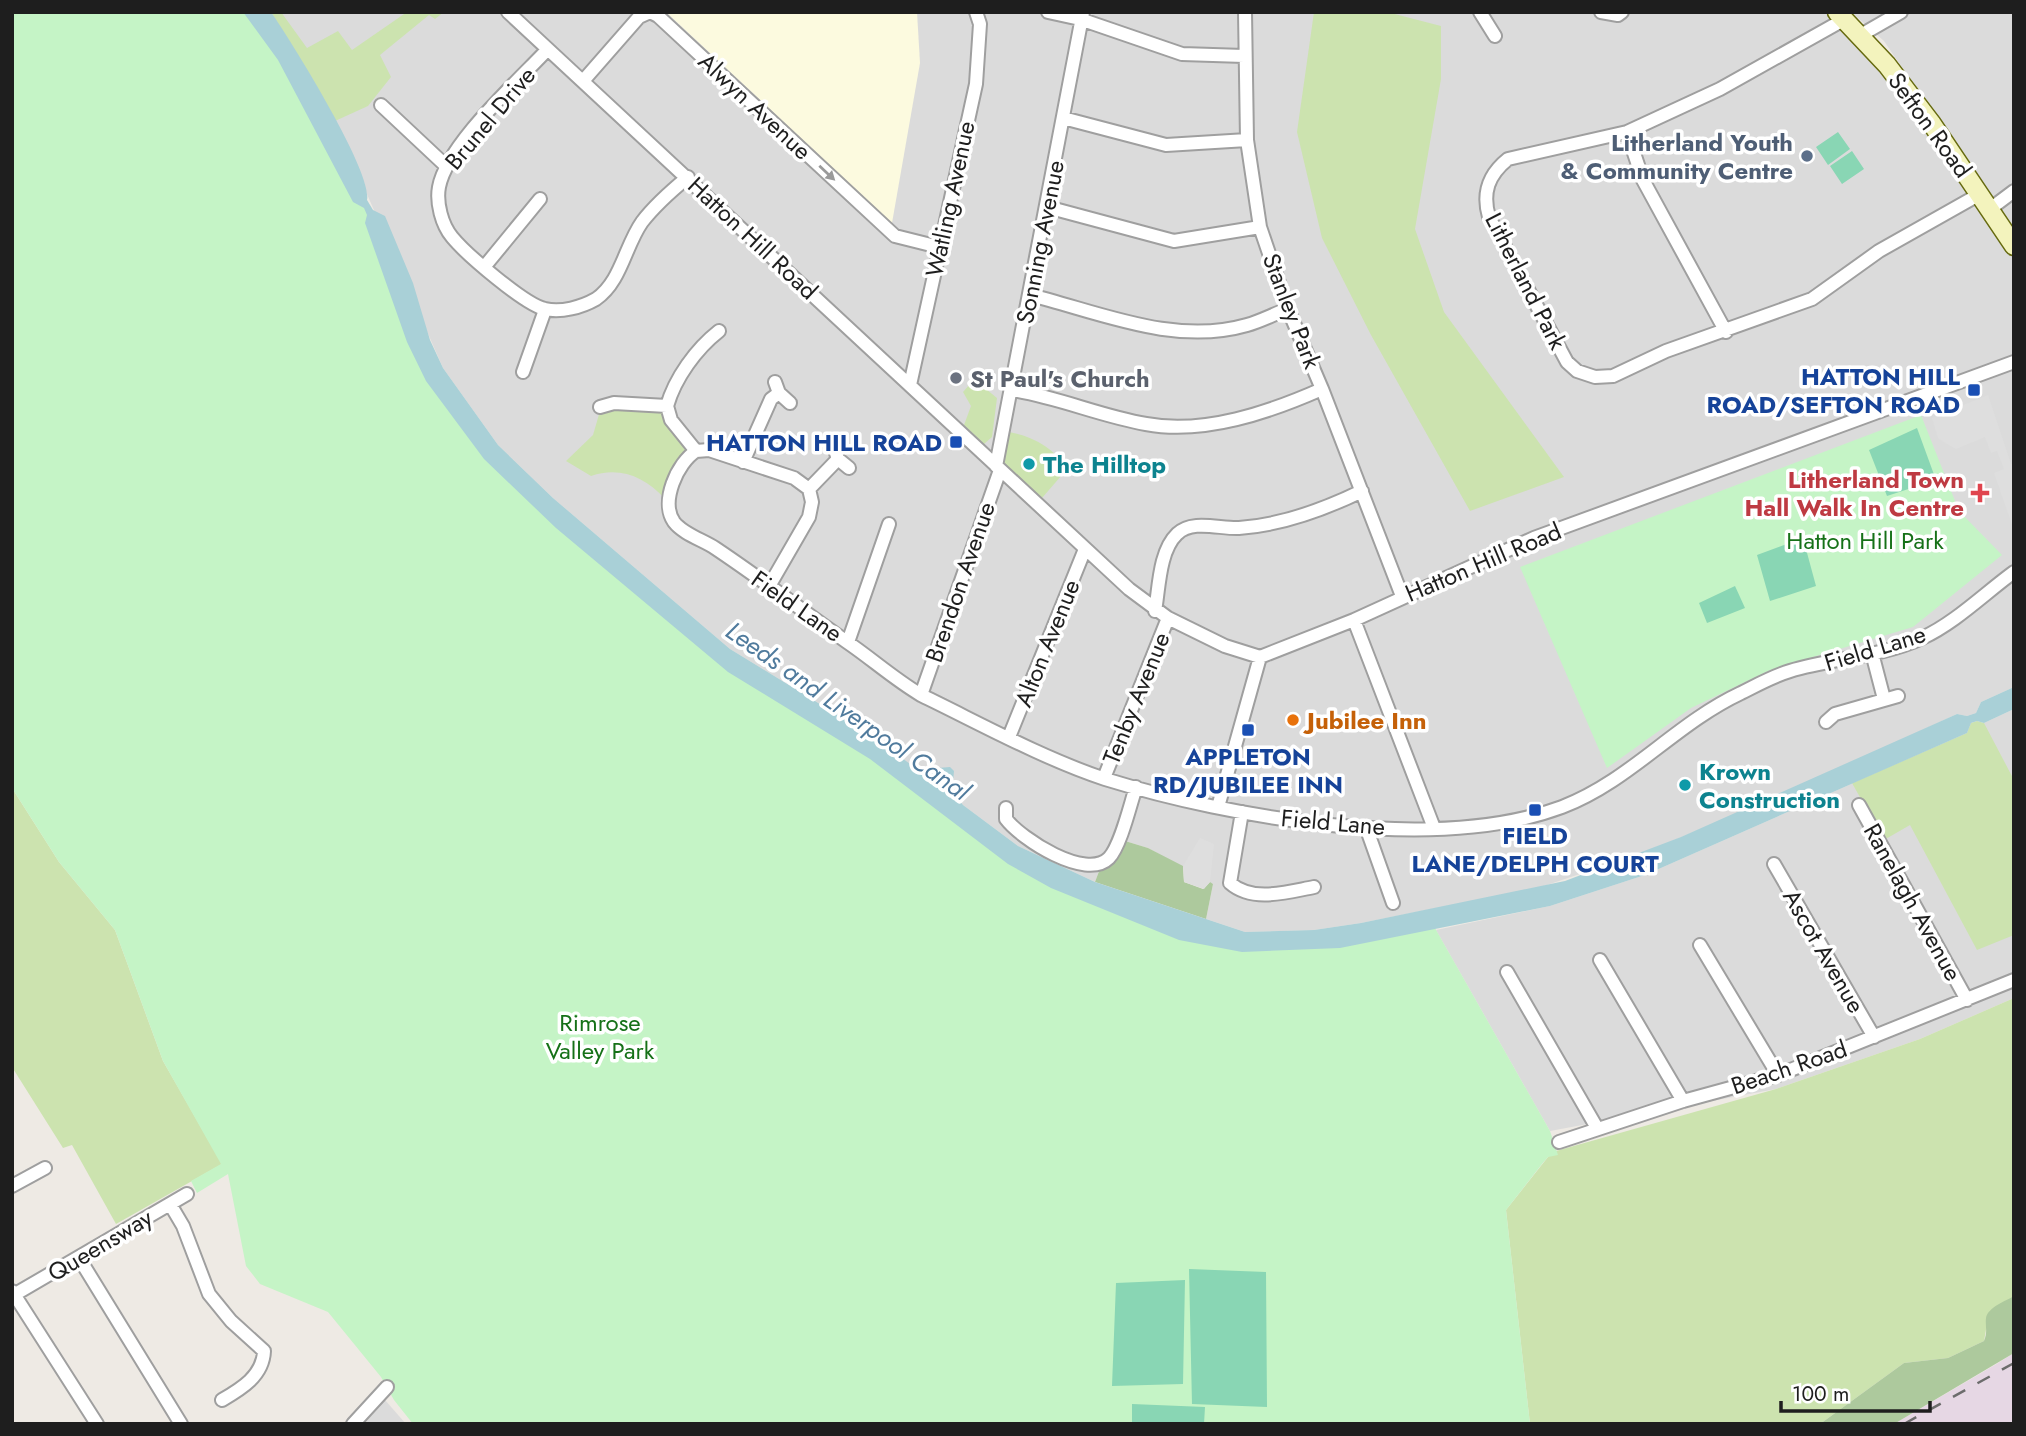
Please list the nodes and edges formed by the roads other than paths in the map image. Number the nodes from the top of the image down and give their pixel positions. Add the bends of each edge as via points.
1 (508, 12) edge
2 (650, 12) edge
3 (976, 12) edge
4 (1048, 12) edge
5 (1245, 12) edge
6 (1480, 12) edge
7 (1601, 12) edge
8 (1622, 12) edge
9 (1901, 12) edge
10 (1081, 16) edge
11 (1841, 16) edge
12 (1861, 35) junction
13 (1495, 36) dead end
14 (547, 50) junction
15 (1244, 56) junction
16 (583, 80) junction
17 (381, 104) dead end
18 (1063, 118) junction
19 (1627, 132) junction
20 (1247, 140) junction
21 (445, 164) junction
22 (688, 177) junction
23 (2014, 191) edge
24 (540, 199) dead end
25 (1985, 202) junction
26 (1047, 207) junction
27 (1260, 227) junction
28 (2014, 246) edge
29 (939, 247) junction
30 (485, 266) junction
31 (1030, 295) junction
32 (1288, 309) junction
33 (545, 310) junction
34 (719, 331) dead end
35 (1726, 332) junction
36 (2014, 362) edge
37 (523, 372) dead end
38 (910, 385) junction
39 (1322, 389) junction
40 (1012, 390) junction
41 (790, 403) dead end
42 (667, 406) junction
43 (600, 407) dead end
44 (696, 451) junction
45 (743, 462) junction
46 (849, 468) dead end
47 (998, 468) junction
48 (809, 489) junction
49 (1362, 491) junction
50 (889, 524) dead end
51 (1085, 549) junction
52 (2014, 572) edge
53 (768, 588) junction
54 (1402, 596) junction
55 (1155, 611) junction
56 (1168, 618) junction
57 (1354, 620) junction
58 (848, 642) junction
59 (1872, 653) junction
60 (1261, 657) junction
61 (921, 695) junction
62 (1898, 696) dead end
63 (1884, 699) junction
64 (1826, 722) dead end
65 (1009, 737) junction
66 (1104, 778) junction
67 (1136, 787) junction
68 (1858, 805) dead end
69 (1218, 807) junction
70 (1006, 808) dead end
71 (1242, 812) junction
72 (1366, 827) junction
73 (1434, 828) junction
74 (1774, 864) dead end
75 (1314, 887) dead end
76 (1393, 903) dead end
77 (1700, 945) dead end
78 (1600, 960) dead end
79 (1507, 972) dead end
80 (2014, 980) edge
81 (1967, 1000) junction
82 (1874, 1037) junction
83 (1778, 1075) junction
84 (1683, 1101) junction
85 (1597, 1128) junction
86 (1559, 1142) dead end
87 (45, 1168) dead end
88 (12, 1186) edge
89 (187, 1194) dead end
90 (170, 1204) junction
91 (79, 1258) junction
92 (13, 1294) edge
93 (387, 1387) dead end
94 (222, 1400) dead end
95 (97, 1424) edge
96 (181, 1424) edge
97 (353, 1424) edge

1 - 14 street, Hatton Hill Road
2 - 16 street, Alwyn Avenue via 639,17
2 -> 29 street, Alwyn Avenue via 895,236
3 - 29 street, Watling Avenue via 976,84
4 - 10 street
5 - 15 street, Stanley Park
6 - 13 street
7 - 8 street
9 - 12 street
10 - 15 street via 1182,54
10 - 18 street, Sonning Avenue
11 - 12 main road, Sefton Road
11 - 19 street, Litherland Park via 1720,89
12 - 25 main road, Sefton Road via 1932,124
14 - 16 street, Hatton Hill Road
14 - 21 street, Brunel Drive
15 - 20 street, Stanley Park
16 - 22 street, Hatton Hill Road
17 - 21 street
18 - 20 street via 1167,145
18 - 26 street, Sonning Avenue
19 - 35 street via 1643,180
19 - 35 street, Litherland Park via 1508,159 1487,186 1489,217 1567,362 1577,371 1613,376 1666,351
20 - 27 street, Stanley Park
21 - 30 street, Brunel Drive via 438,190 440,214 452,237
22 - 33 street via 642,223 616,277 597,298 574,309
22 - 38 street, Hatton Hill Road
23 - 25 street, Litherland Park
24 - 30 street
25 - 28 main road, Sefton Road
25 - 35 street, Litherland Park via 1879,251 1812,299
26 - 27 street via 1174,241
26 - 31 street, Sonning Avenue
27 - 32 street, Stanley Park
29 - 38 street, Watling Avenue
30 - 33 street, Brunel Drive via 521,297
31 - 32 street via 1174,330 1215,331
31 - 40 street, Sonning Avenue
32 - 39 street, Stanley Park
33 - 37 street
34 - 42 street via 684,371
36 - 54 street, Hatton Hill Road via 1534,538
38 - 47 street, Hatton Hill Road
39 - 40 street via 1265,413 1172,425 1137,422
39 - 49 street, Stanley Park
40 - 47 street, Sonning Avenue
41 - 45 street via 777,387
42 - 43 street via 614,403
42 - 44 street via 671,420
44 - 45 street via 709,450
44 - 53 street, Field Lane via 680,467 670,494 669,512 675,524
45 - 48 street via 794,478
46 - 48 street via 836,453
47 - 51 street, Hatton Hill Road
47 - 61 street, Brendon Avenue
48 - 53 street via 809,517
49 - 54 street, Stanley Park
49 - 55 street via 1334,505 1270,524 1182,530 1166,554
50 - 58 street
51 - 55 street, Hatton Hill Road
51 - 65 street, Alton Avenue
52 - 59 street, Field Lane via 1932,633
53 - 58 street, Field Lane
54 - 57 street, Hatton Hill Road
55 - 56 street, Hatton Hill Road
56 - 60 street, Hatton Hill Road via 1225,646
56 - 66 street, Tenby Avenue
57 - 60 street, Hatton Hill Road
57 - 73 street
58 - 61 street, Field Lane
59 - 63 street
59 - 73 street, Field Lane via 1789,671 1738,694 1698,715 1612,783 1562,807 1493,824
60 - 69 street
61 - 65 street, Field Lane
62 - 63 street
63 - 64 street via 1835,714
65 - 66 street, Field Lane
66 - 67 street, Field Lane
67 - 69 street, Field Lane
67 - 70 street via 1115,848 1108,859 1096,864 1075,863 1028,841 1006,819
68 - 81 street, Ranelagh Avenue
69 - 71 street, Field Lane
71 - 72 street, Field Lane
71 - 75 street via 1230,883 1250,894
72 - 73 street, Field Lane
72 - 76 street
74 - 82 street, Ascot Avenue
77 - 83 street
78 - 84 street
79 - 85 street
80 - 81 street, Beach Road
81 - 82 street, Beach Road
82 - 83 street, Beach Road
83 - 84 street, Beach Road
84 - 85 street, Beach Road
85 - 86 street, Beach Road
87 - 88 street
89 - 90 street, Queensway
90 - 91 street, Queensway
90 - 94 street via 209,1294 264,1352 260,1367 245,1386
91 - 92 street, Queensway
91 - 96 street
92 - 95 street
93 - 97 street

